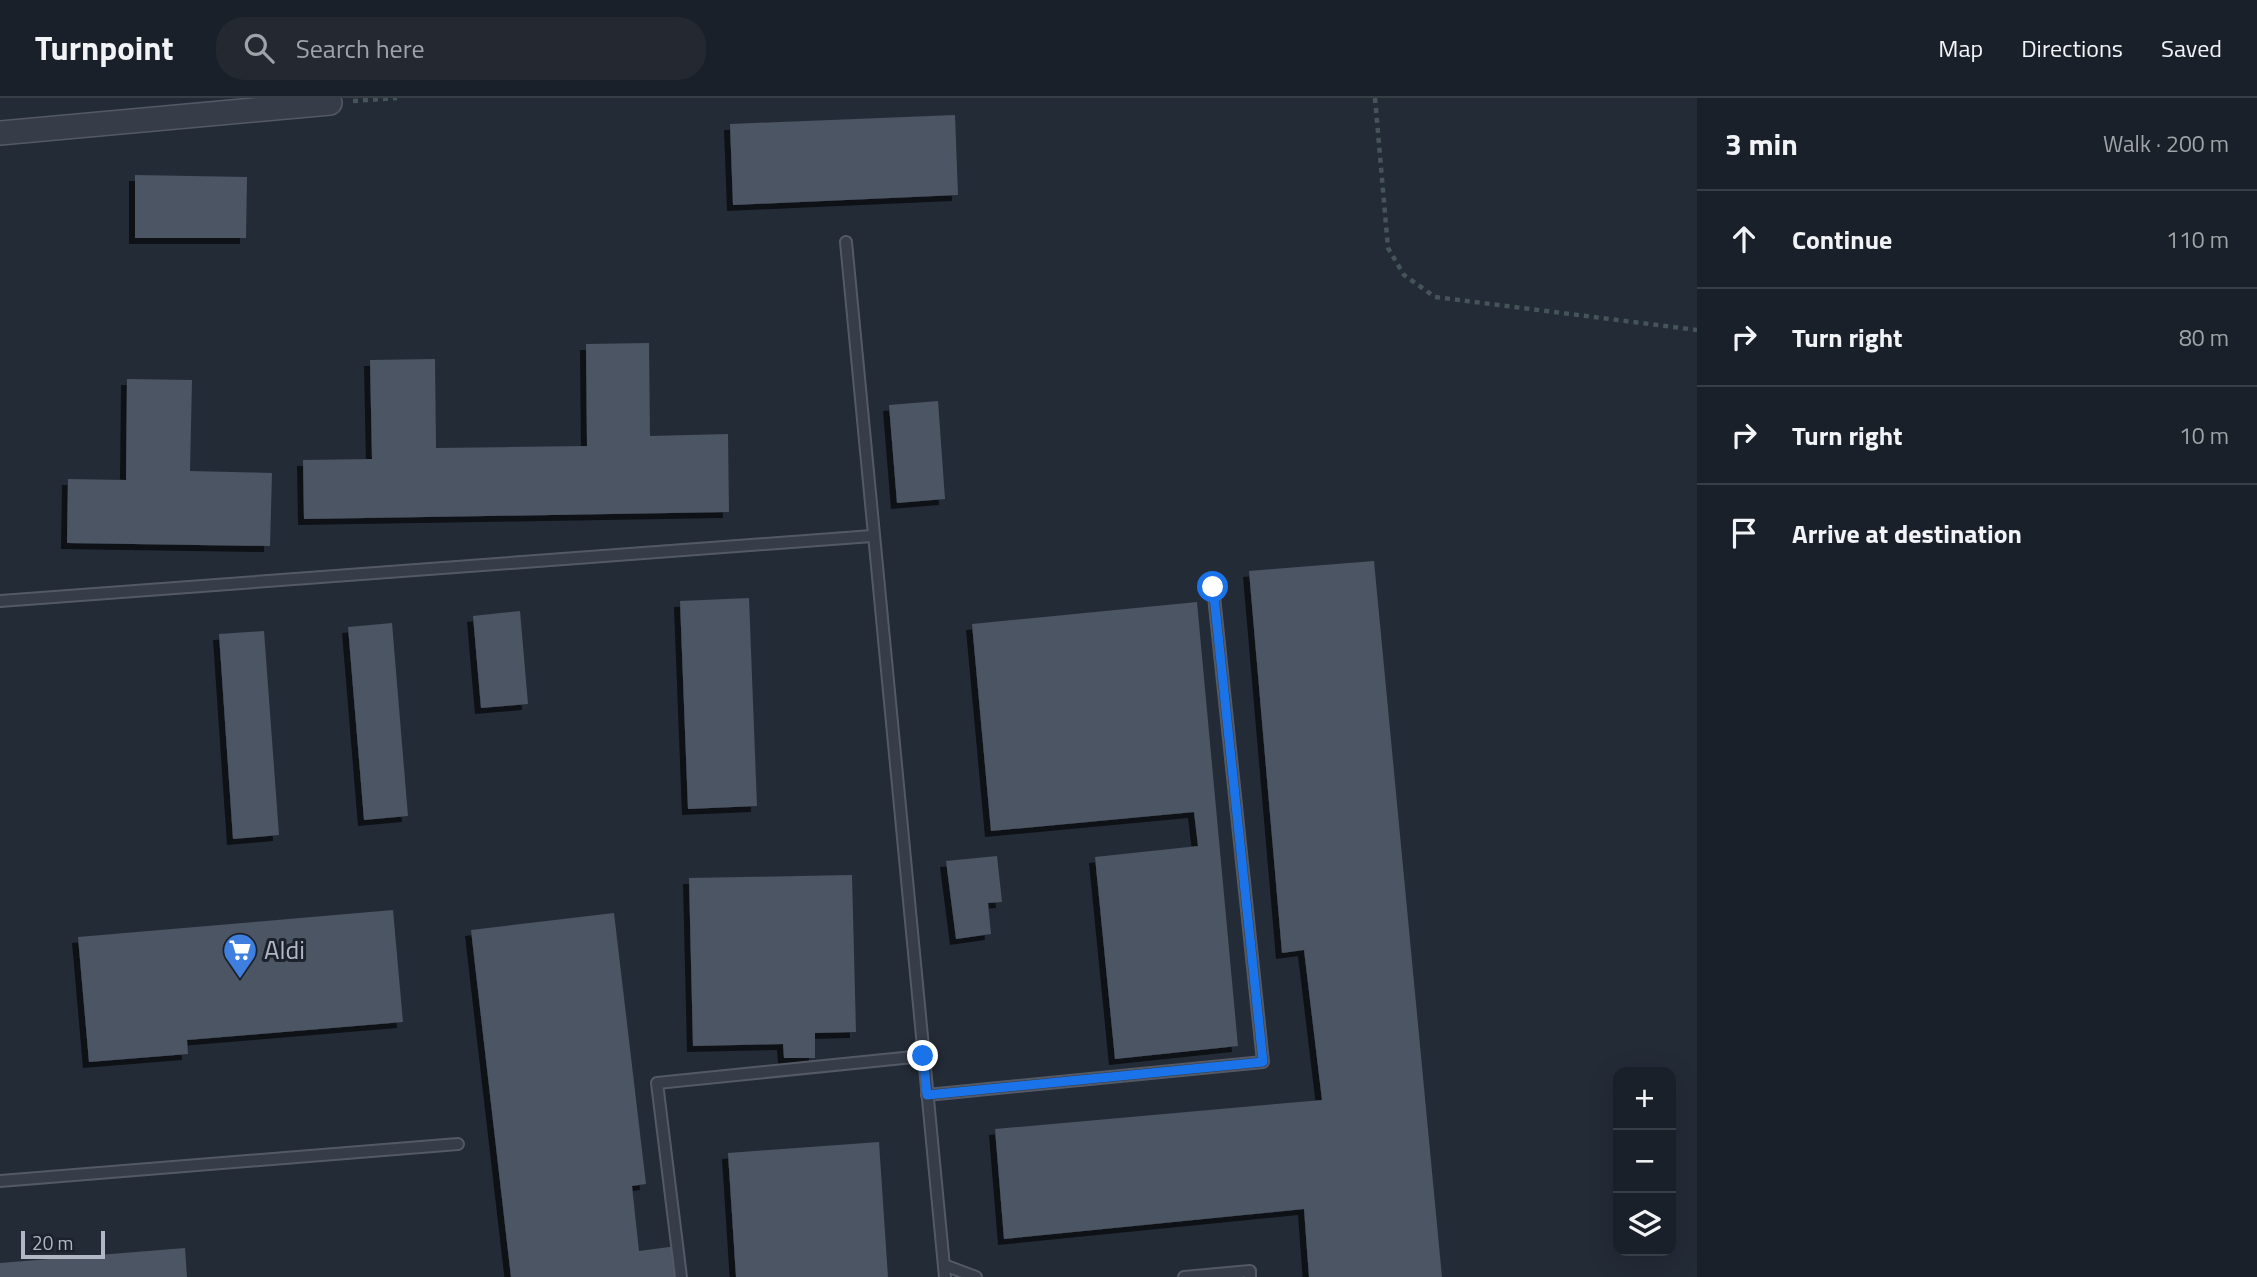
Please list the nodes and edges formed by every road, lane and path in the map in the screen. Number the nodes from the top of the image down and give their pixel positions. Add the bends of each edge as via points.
1 (397, 98) edge
2 (1375, 98) edge
3 (330, 103) joint
4 (0, 133) edge
5 (846, 242) dead end
6 (1697, 330) edge
7 (872, 536) junction
8 (1213, 587) dead end
9 (0, 600) edge
10 (923, 1056) junction
11 (927, 1095) junction
12 (458, 1143) dead end
13 (0, 1181) edge
14 (944, 1265) junction
15 (681, 1277) edge
16 (945, 1277) edge
17 (976, 1277) edge
18 (1184, 1277) edge
19 (1250, 1277) edge

1 - 3 path
2 - 6 path via 1388,248 1404,275 1435,297
3 - 4 street
5 - 7 lane
7 - 9 lane
7 - 10 lane
8 - 11 lane via 1263,1062
10 - 11 lane
10 - 15 lane via 657,1083
11 - 14 lane
12 - 13 lane
14 - 16 lane
14 - 17 lane
18 - 19 lane via 1250,1271

